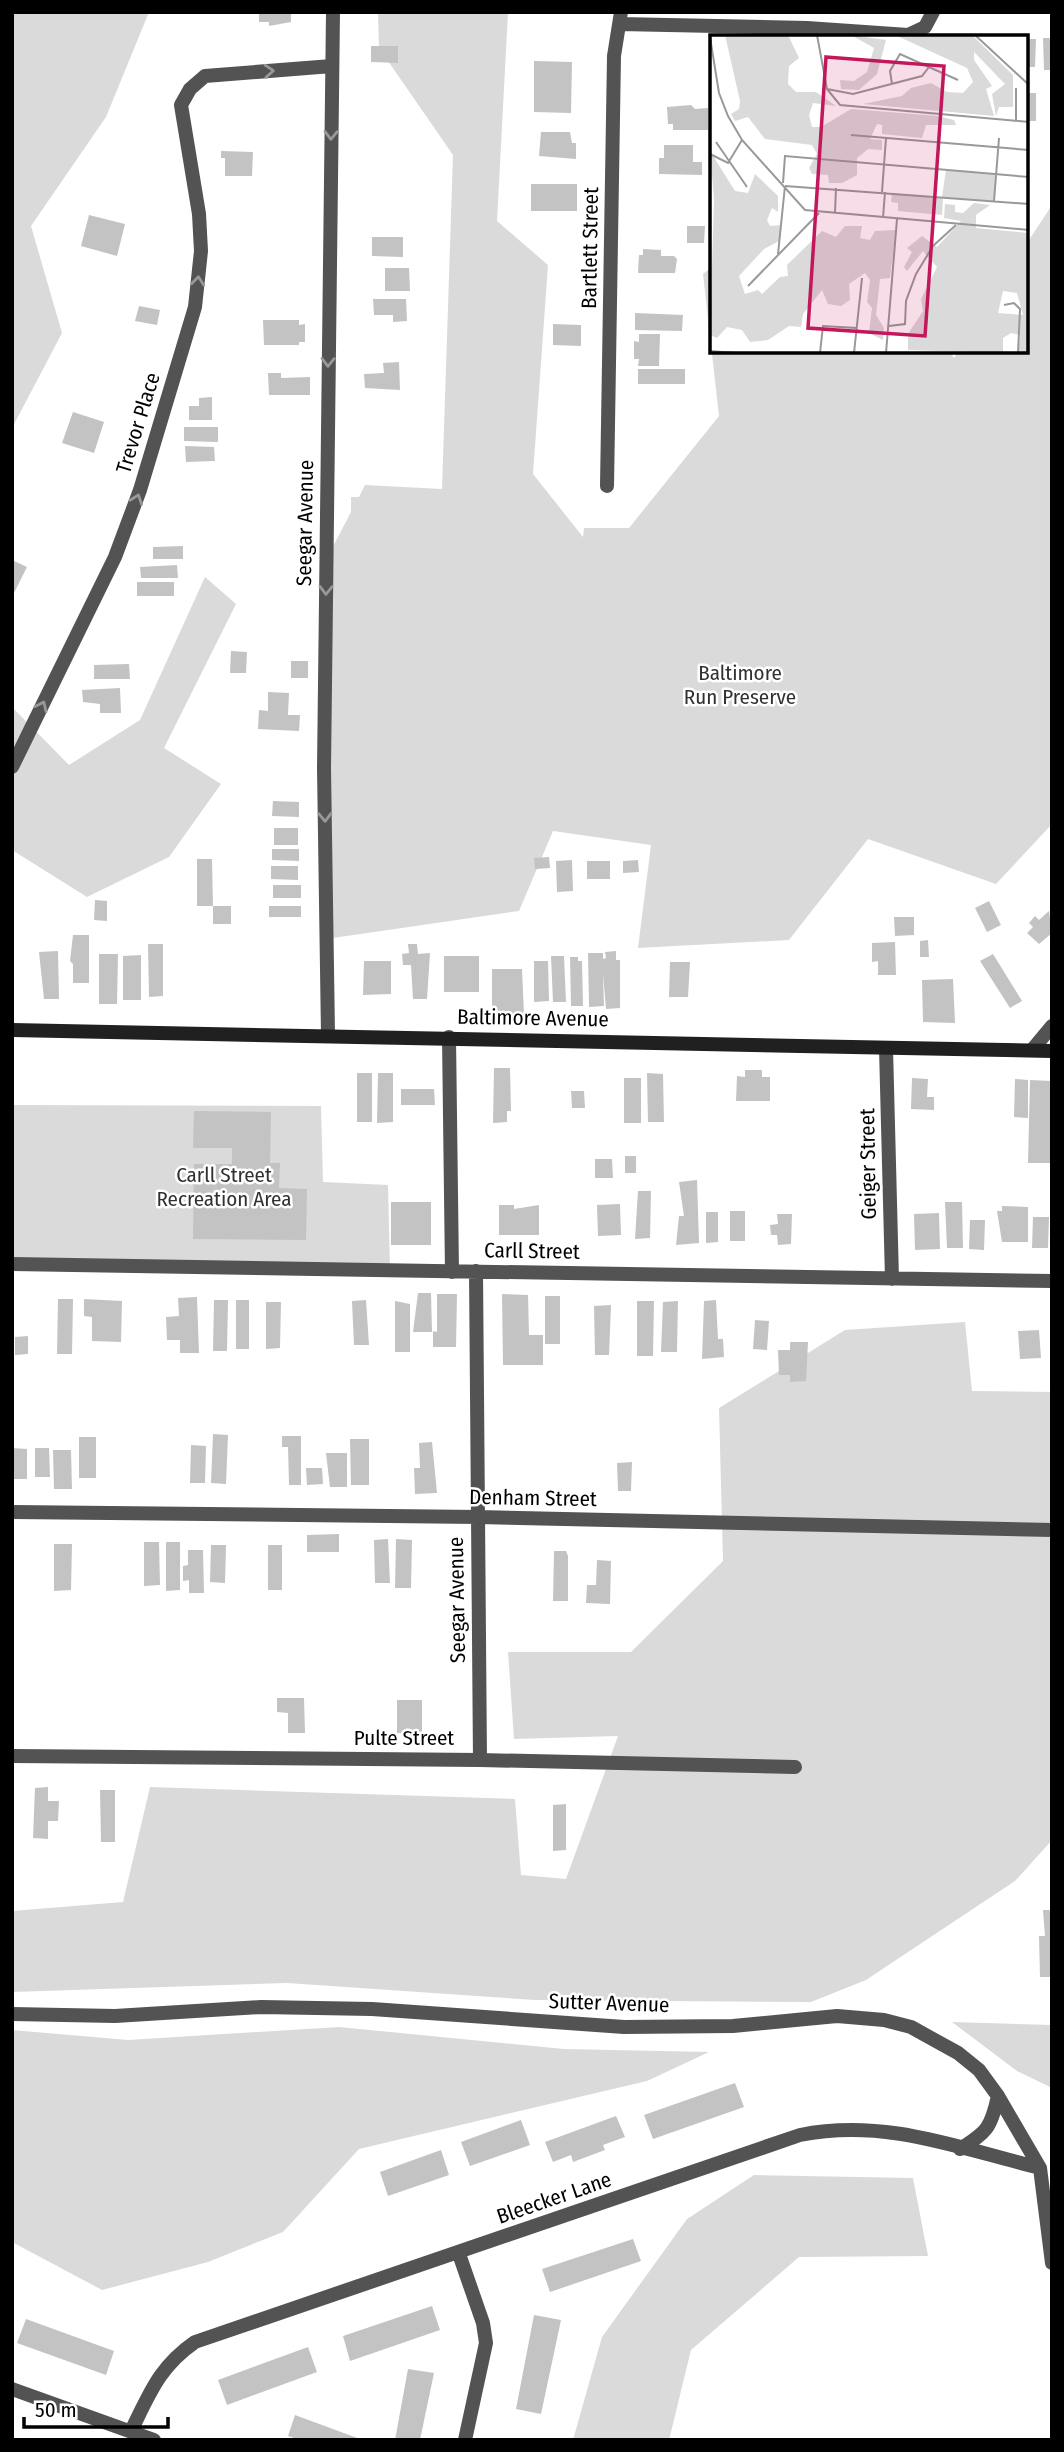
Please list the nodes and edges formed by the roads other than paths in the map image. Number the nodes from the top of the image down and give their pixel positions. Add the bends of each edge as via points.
1 (333, 12) edge
2 (933, 13) edge
3 (621, 18) edge
4 (332, 66) junction
5 (607, 486) dead end
6 (12, 767) edge
7 (1052, 1026) edge
8 (12, 1030) edge
9 (328, 1035) junction
10 (449, 1037) junction
11 (886, 1048) junction
12 (1032, 1050) junction
13 (1052, 1051) edge
14 (12, 1264) edge
15 (476, 1271) junction
16 (452, 1272) junction
17 (892, 1279) junction
18 (1052, 1281) edge
19 (12, 1512) edge
20 (478, 1517) junction
21 (1052, 1530) edge
22 (12, 1756) edge
23 (480, 1760) junction
24 (794, 1767) dead end
25 (12, 2014) edge
26 (998, 2096) junction
27 (960, 2149) junction
28 (1040, 2168) junction
29 (459, 2254) junction
30 (1052, 2263) edge
31 (12, 2389) edge
32 (131, 2431) junction
33 (154, 2440) edge
34 (465, 2440) edge

1 - 4 street, Seegar Avenue
2 - 3 street via 925,27 908,35
3 - 5 street, Bartlett Street via 614,56
6 -> 4 street, Trevor Place via 116,557 195,307 201,251 199,214 181,105 205,76
4 -> 9 street, Seegar Avenue via 324,768
7 - 12 street
8 - 9 street, Baltimore Avenue
9 - 10 street, Baltimore Avenue
10 - 11 street, Baltimore Avenue
10 - 16 street
11 - 12 street, Baltimore Avenue
11 - 17 street, Geiger Street
12 - 13 street, Baltimore Avenue
14 - 16 street, Carll Street
15 - 16 street, Carll Street
15 - 17 street, Carll Street
15 - 20 street, Seegar Avenue
17 - 18 street, Carll Street
19 - 20 street, Denham Street
20 - 21 street, Denham Street
20 - 23 street, Seegar Avenue
22 - 23 street, Pulte Street
23 - 24 street, Pulte Street
25 - 26 street, Sutter Avenue via 115,2016 261,2007 372,2009 624,2027 733,2026 837,2017 884,2020 911,2027 958,2053 979,2070
26 - 27 street via 985,2133
26 - 28 street, Sutter Avenue
27 - 28 street, Bleecker Lane
27 - 29 street, Bleecker Lane via 879,2129 800,2135
28 - 30 street, Sutter Avenue
29 - 32 street, Bleecker Lane via 195,2342 159,2373
29 - 34 street via 486,2343
31 - 32 street
32 - 33 street

